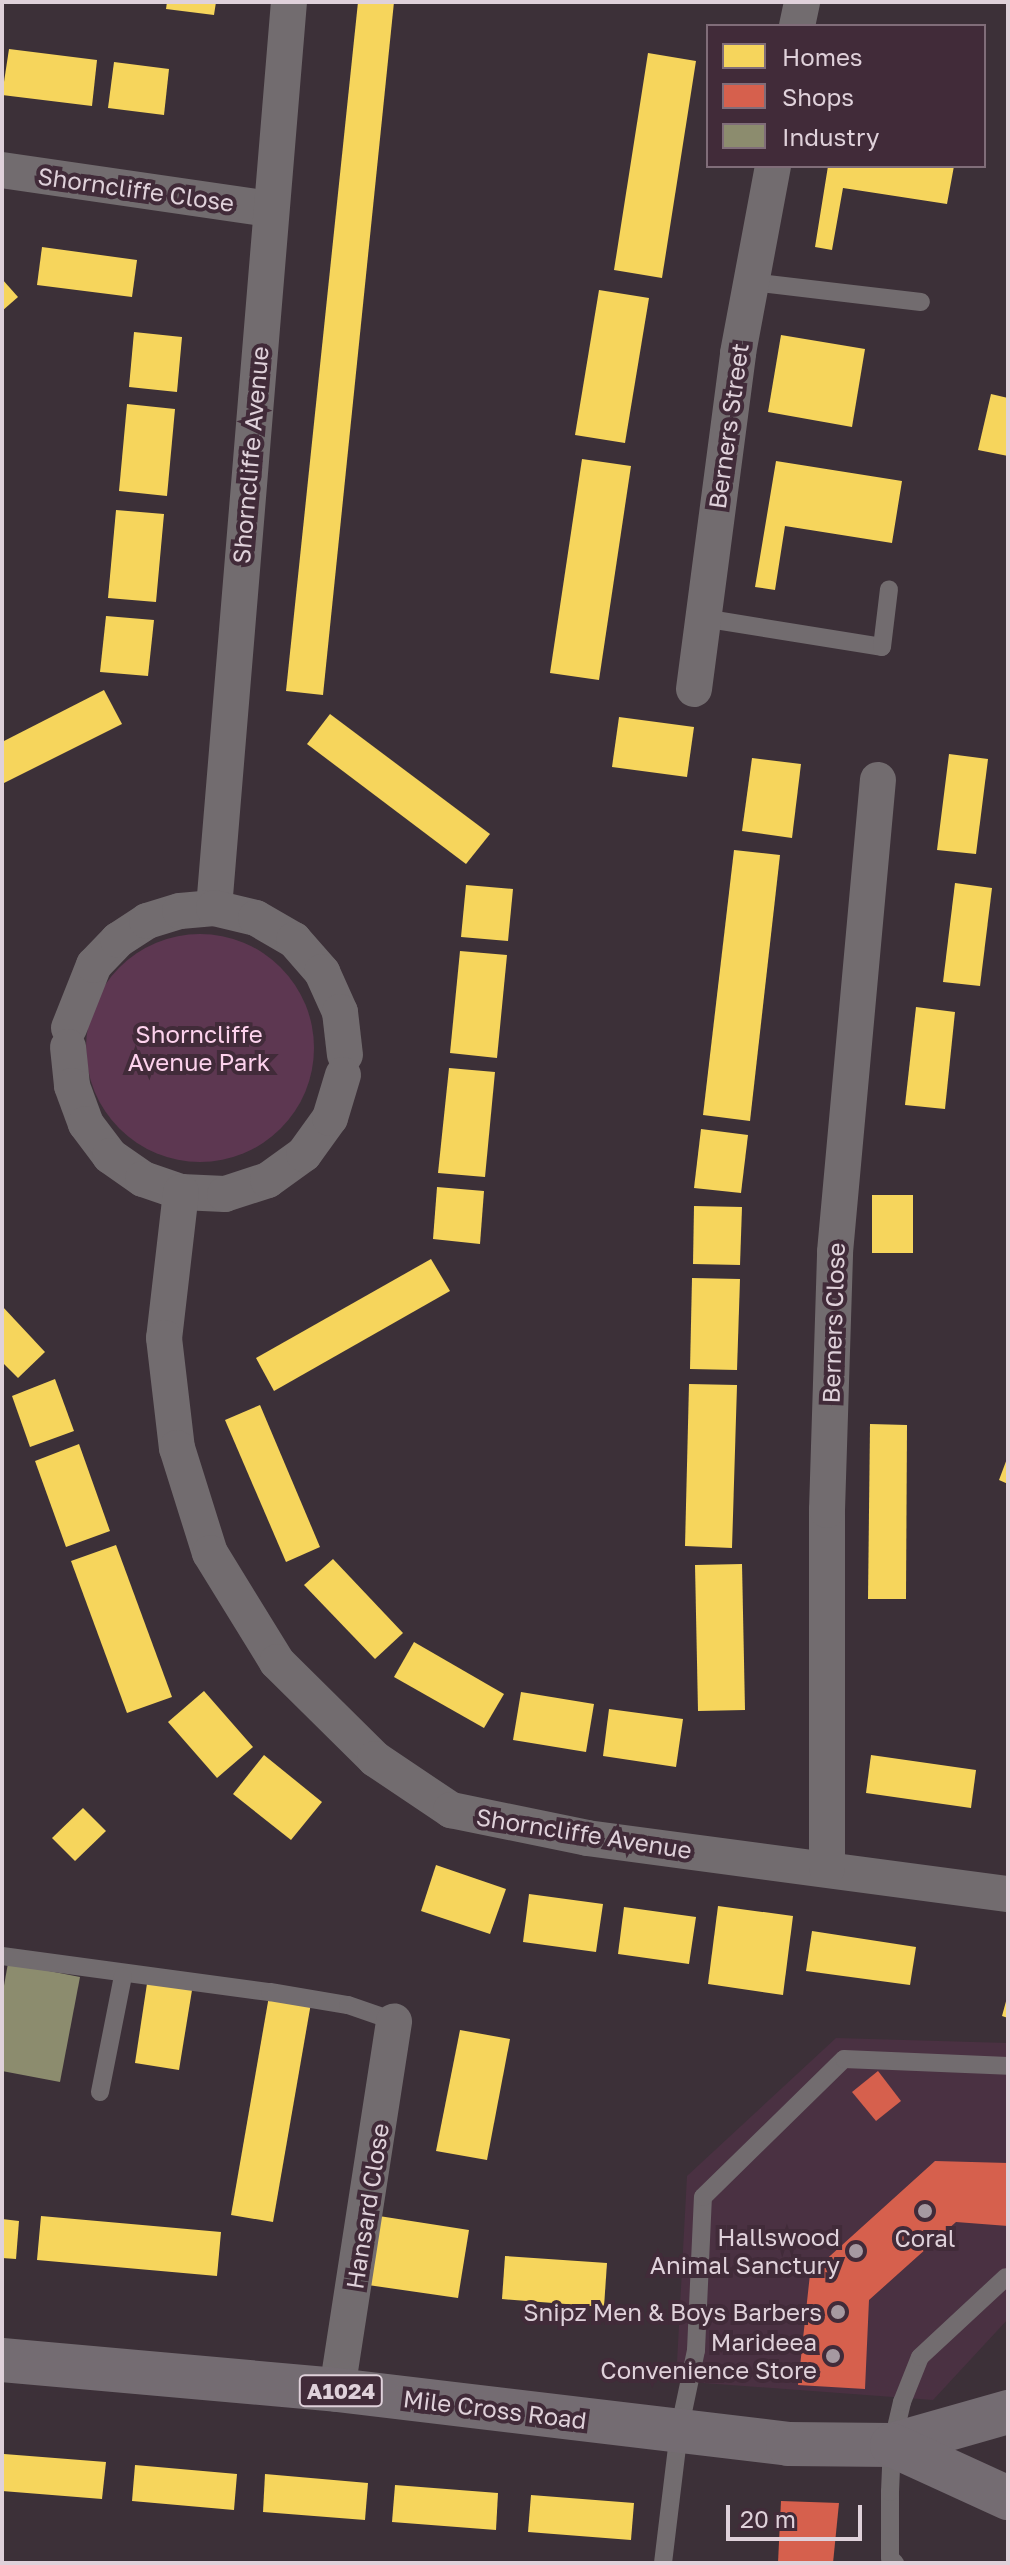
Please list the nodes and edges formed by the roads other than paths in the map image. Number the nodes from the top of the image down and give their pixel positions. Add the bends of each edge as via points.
1 (289, 2) edge
2 (802, 2) edge
3 (797, 24) edge
4 (773, 168) edge
5 (2, 170) edge
6 (269, 209) junction
7 (751, 282) junction
8 (921, 302) dead end
9 (889, 589) dead end
10 (703, 618) junction
11 (694, 689) dead end
12 (878, 780) dead end
13 (214, 908) junction
14 (181, 1192) junction
15 (827, 1868) junction
16 (1008, 1894) edge
17 (2, 1956) edge
18 (123, 1976) junction
19 (394, 2021) joint
20 (1008, 2066) edge
21 (100, 2092) dead end
22 (1006, 2277) edge
23 (2, 2360) edge
24 (337, 2390) junction
25 (1008, 2412) edge
26 (679, 2431) junction
27 (892, 2445) junction
28 (1008, 2498) edge
29 (663, 2563) edge
30 (895, 2563) edge

1 - 6 street, Shorncliffe Avenue
2 - 3 street
4 - 7 street, Berners Street
5 - 6 street, Shorncliffe Close
6 - 13 street, Shorncliffe Avenue
7 - 8 lane
7 - 10 street, Berners Street
9 - 10 lane via 882,647
10 - 11 street, Berners Street
12 - 15 street, Berners Close via 835,1252 827,1510
13 - 14 street via 147,921 118,940 94,965 68,1037 72,1086 86,1124 110,1156 143,1179
13 - 14 street via 256,918 294,940 322,972 340,1012 344,1065 330,1118 304,1154 268,1180 239,1189
14 - 15 street, Shorncliffe Avenue via 164,1338 177,1448 210,1553 277,1662 375,1759 451,1810 587,1838
15 - 16 street, Shorncliffe Avenue
17 - 18 lane
18 - 19 lane via 286,1994 348,2005
18 - 21 lane
19 - 24 street, Hansard Close
20 - 26 lane via 844,2059 703,2197 696,2350
22 - 27 lane via 920,2357
23 - 24 main road, Mile Cross Road / A1024
24 - 26 main road, Mile Cross Road / A1024
25 - 27 main road, Mile Cross Road / A1024
26 - 27 main road, Mile Cross Road / A1024 via 788,2444
26 - 29 lane
27 - 28 main road, Mile Cross Road / A1024
27 - 30 lane via 890,2558

